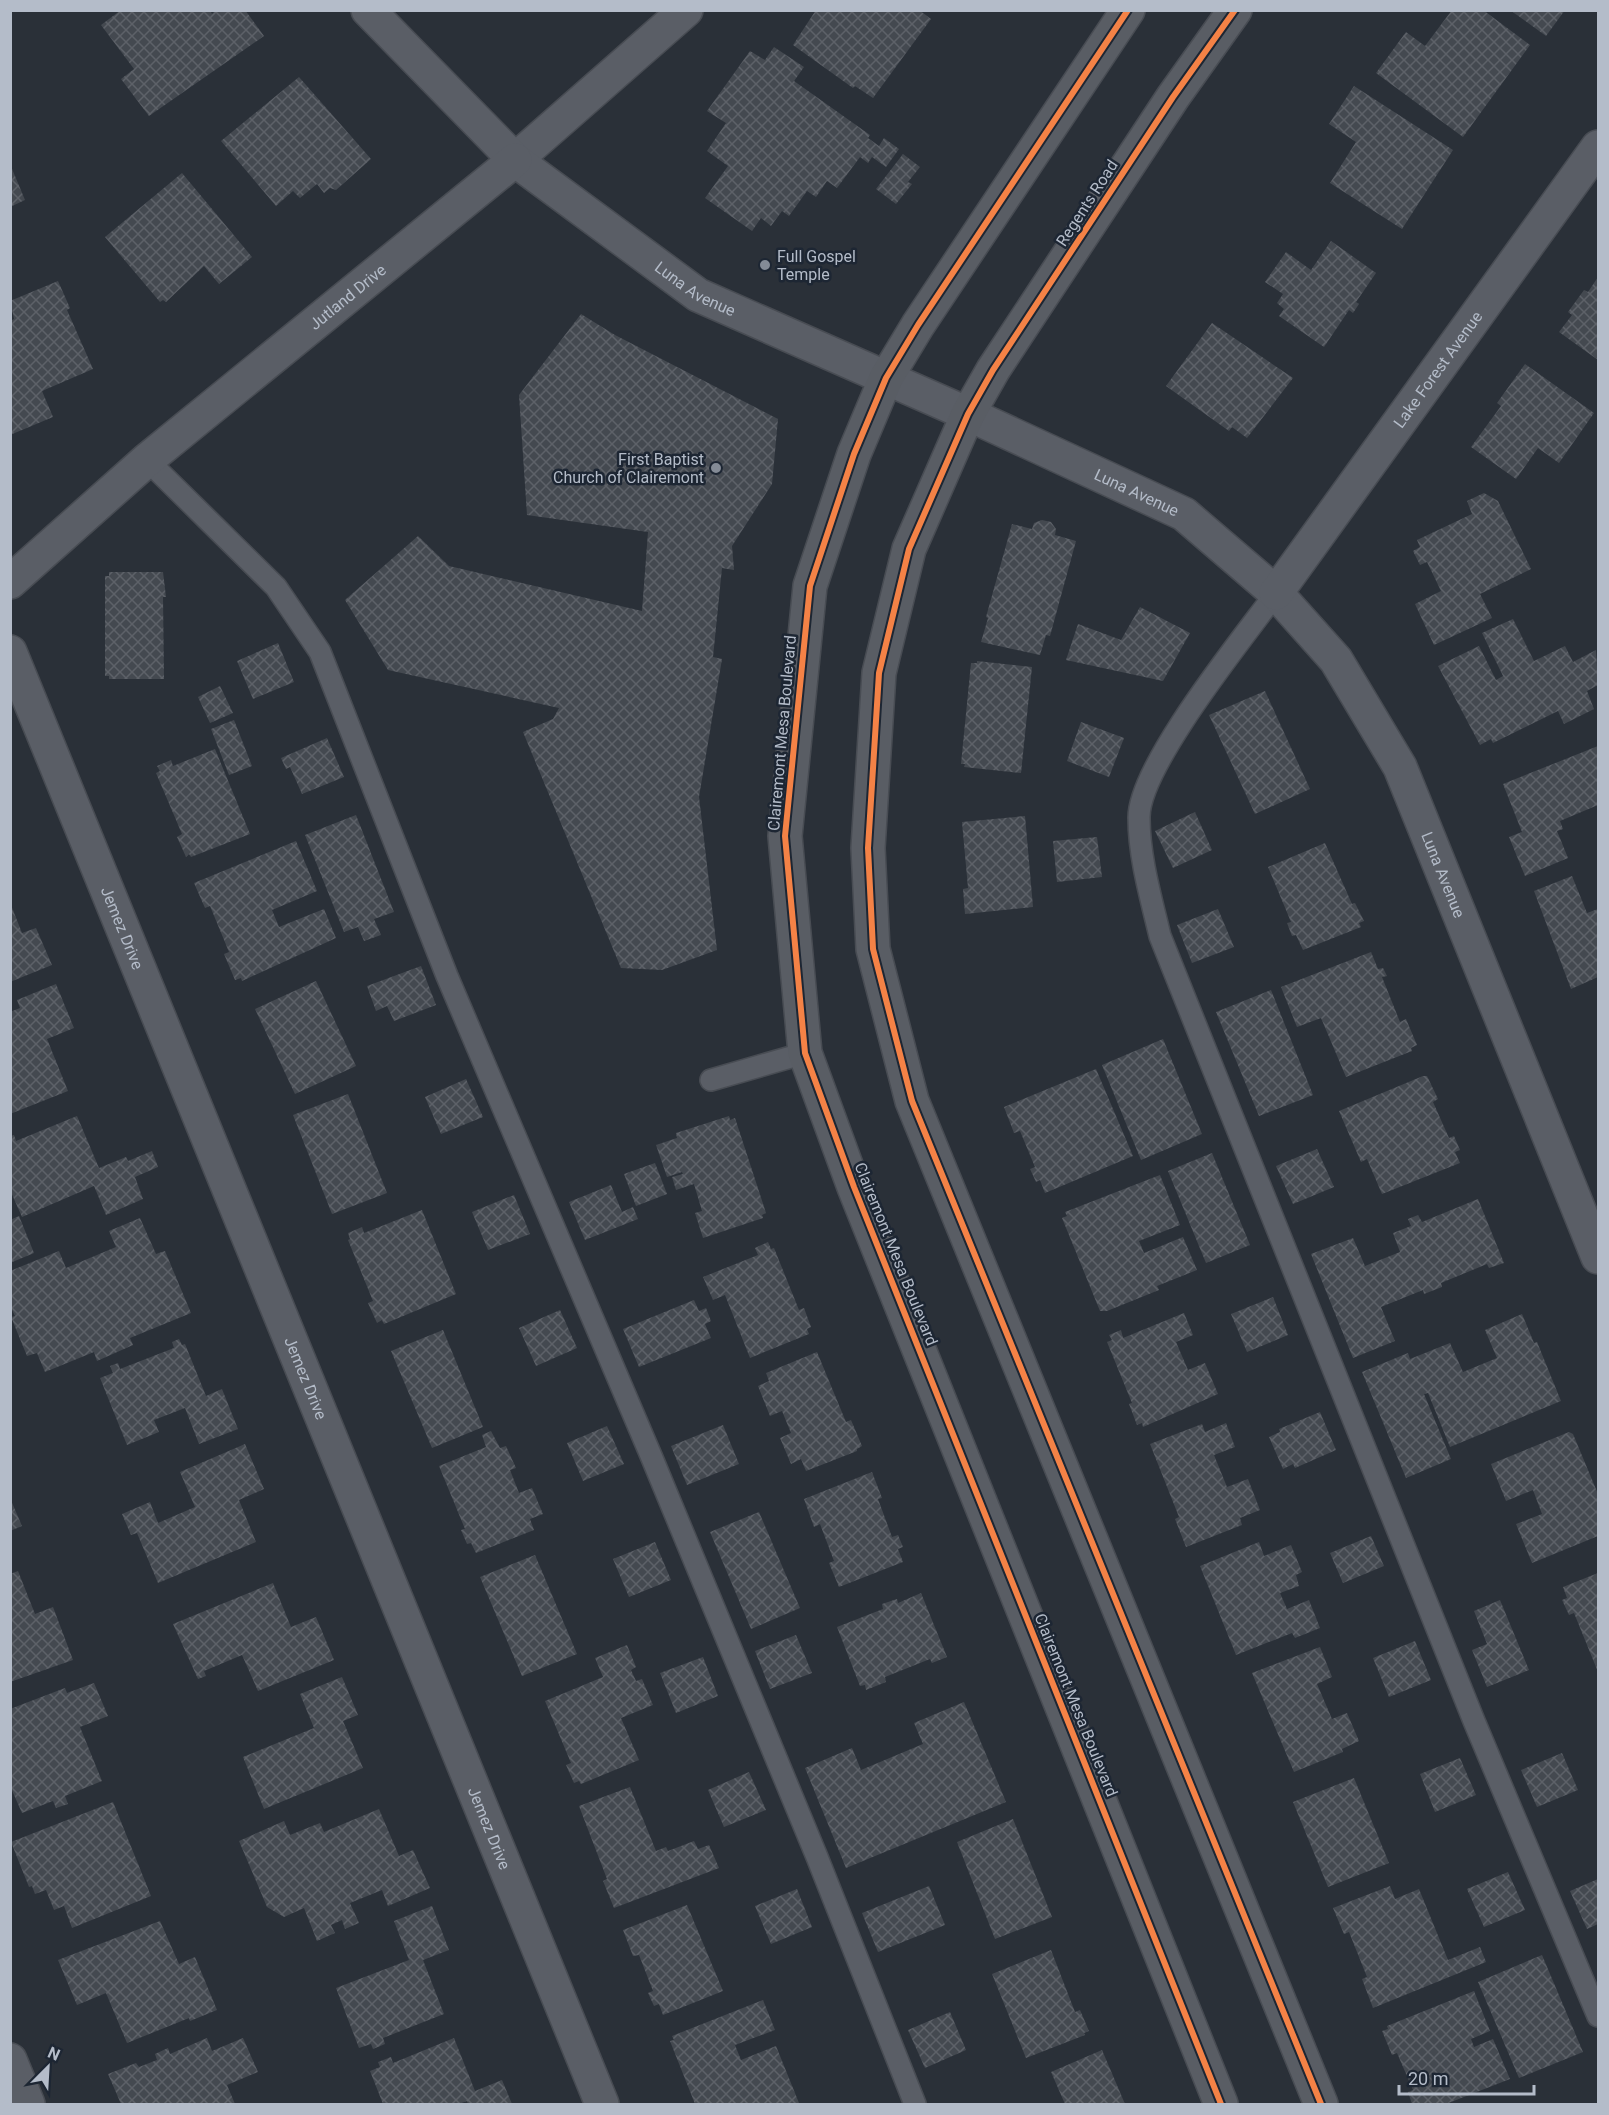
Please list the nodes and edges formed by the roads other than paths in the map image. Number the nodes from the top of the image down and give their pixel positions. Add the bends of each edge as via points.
1 (368, 10) edge
2 (686, 10) edge
3 (1128, 10) edge
4 (1235, 10) edge
5 (1599, 147) edge
6 (515, 160) junction
7 (886, 378) junction
8 (968, 414) junction
9 (147, 460) junction
10 (10, 582) edge
11 (1276, 592) junction
12 (10, 652) edge
13 (806, 1053) junction
14 (711, 1080) dead end
15 (1599, 1257) edge
16 (1599, 2016) edge
17 (10, 2060) edge
18 (28, 2104) edge
19 (602, 2104) edge
20 (915, 2104) edge
21 (1221, 2104) edge
22 (1322, 2104) edge

1 - 6 street, Luna Avenue
2 - 6 street, Jutland Drive
3 - 7 main road
4 - 8 main road, Regents Road via 993,369
5 - 11 street, Lake Forest Avenue
6 - 7 street, Luna Avenue via 698,295
6 - 9 street, Jutland Drive
7 - 8 street, Luna Avenue
7 - 13 main road, Clairemont Mesa Boulevard via 854,454 810,586 785,836
8 - 11 street, Luna Avenue via 1184,514
8 - 22 main road via 909,549 879,673 868,848 873,949 912,1101
9 - 10 street, Jutland Drive
9 - 20 lane via 276,587 320,652 447,976 666,1491
11 - 15 street, Luna Avenue via 1336,660 1400,767
11 - 16 lane via 1164,750 1145,789 1138,817 1157,925 1469,1710
12 - 19 street, Jemez Drive
13 - 14 lane
13 - 21 main road, Clairemont Mesa Boulevard via 854,1187
17 - 18 street

